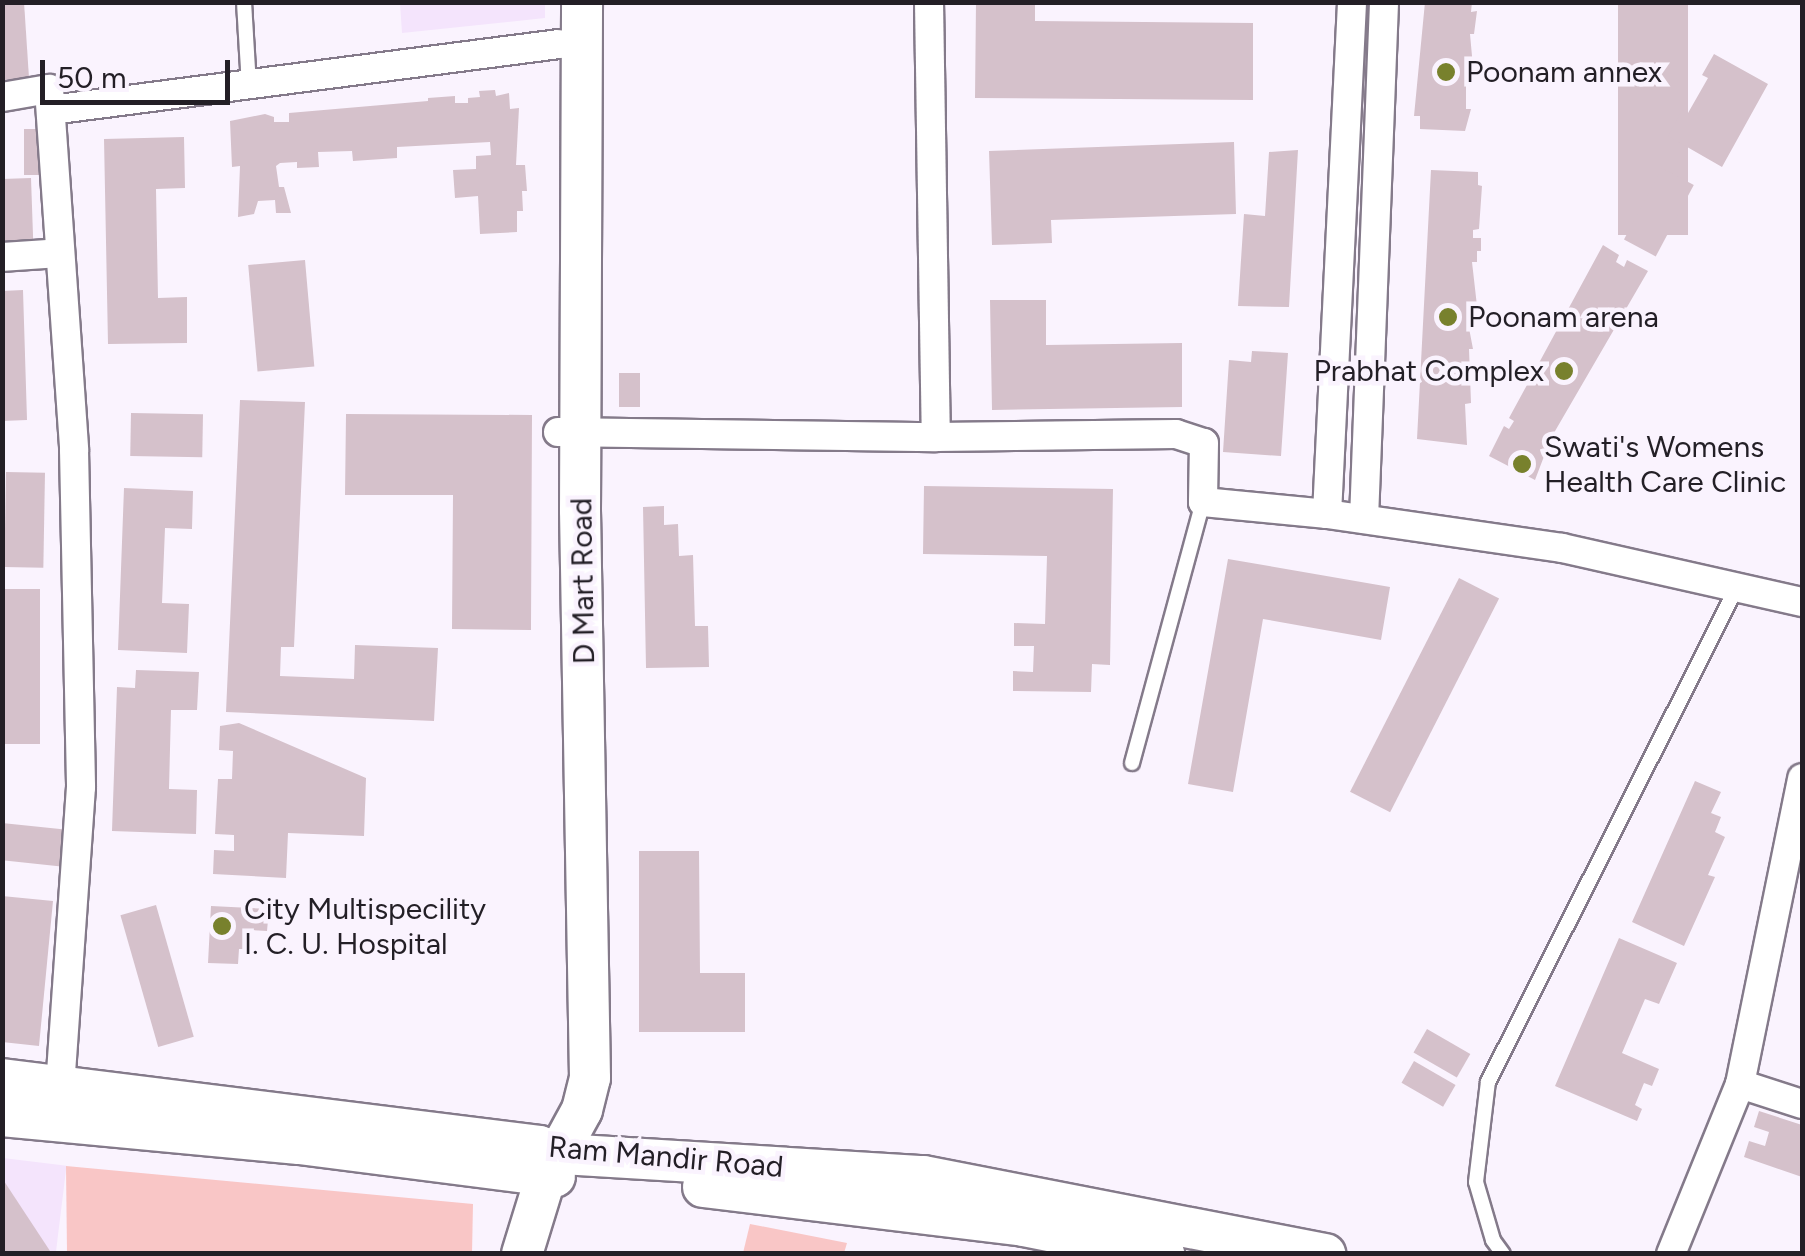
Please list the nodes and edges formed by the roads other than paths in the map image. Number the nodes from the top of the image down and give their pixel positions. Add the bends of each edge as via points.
1 (244, 2) edge
2 (559, 2) edge
3 (582, 2) edge
4 (930, 2) edge
5 (1352, 2) edge
6 (1384, 2) edge
7 (559, 44) junction
8 (249, 84) junction
9 (2, 97) edge
10 (51, 110) junction
11 (60, 252) junction
12 (2, 257) edge
13 (571, 432) junction
14 (936, 437) junction
15 (1202, 502) junction
16 (1327, 514) junction
17 (1364, 520) junction
18 (1737, 587) junction
19 (1802, 602) edge
20 (1132, 764) dead end
21 (1802, 778) edge
22 (2, 1079) edge
23 (1740, 1084) junction
24 (59, 1104) junction
25 (1802, 1104) edge
26 (2, 1116) edge
27 (542, 1162) junction
28 (495, 1254) edge
29 (522, 1254) edge
30 (1164, 1254) edge
31 (1326, 1254) edge
32 (1502, 1254) edge
33 (1671, 1254) edge

1 - 8 lane
2 - 7 main road, D Mart Road
3 - 13 main road, D Mart Road
4 - 14 street
5 - 16 street
6 - 17 street
7 - 8 street
7 - 13 main road, D Mart Road
8 - 10 street
9 - 10 street via 49,90
10 - 11 street
11 - 12 street
11 - 24 street via 74,450 81,787
13 - 14 street
13 - 27 main road, D Mart Road via 590,1078 582,1110
14 - 15 street via 1176,434 1204,443
15 - 16 street
15 - 20 lane
16 - 17 street
17 - 18 street via 1562,548
18 - 19 street
18 - 32 lane via 1488,1082 1476,1182
21 - 23 street
22 - 24 main road
23 - 25 street
23 - 33 street
24 - 26 main road
24 - 27 main road via 299,1144
27 - 28 main road via 495,1241
27 - 29 main road
27 - 30 main road via 1023,1226
27 - 31 main road, Ram Mandir Road via 924,1176

